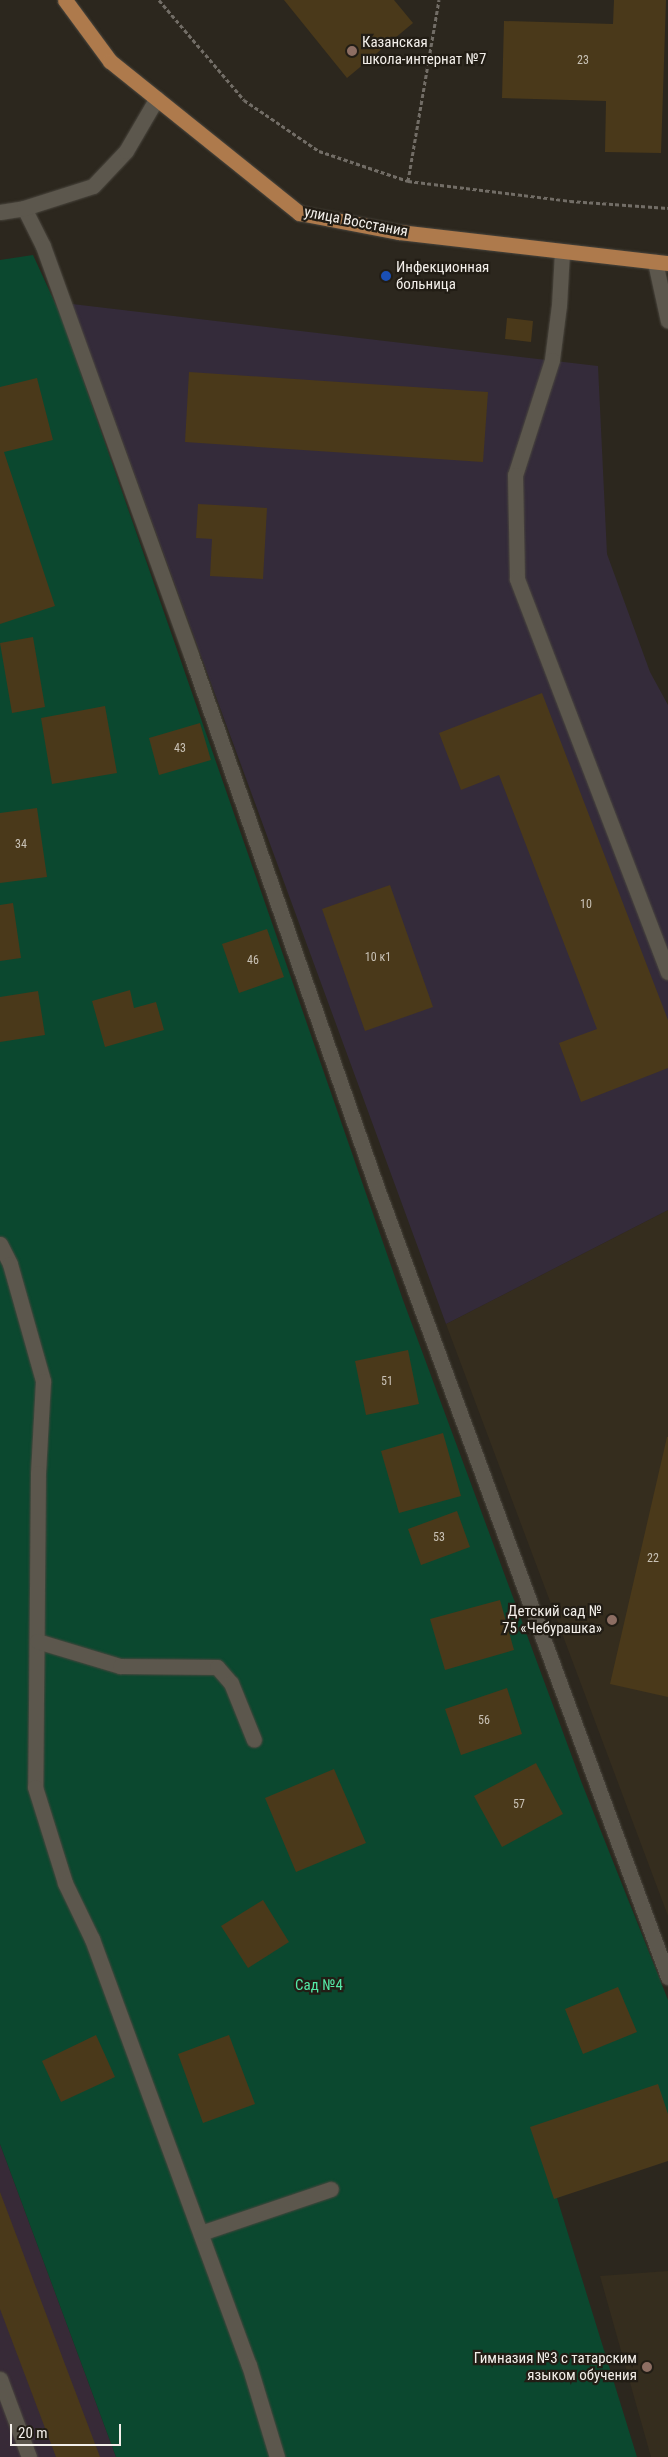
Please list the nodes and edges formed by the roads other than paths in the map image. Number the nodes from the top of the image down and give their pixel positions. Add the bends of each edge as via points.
1 (65, 0) edge
2 (157, 98) junction
3 (24, 208) junction
4 (0, 212) edge
5 (562, 252) junction
6 (661, 262) edge
7 (668, 320) edge
8 (668, 972) edge
9 (0, 1244) edge
10 (37, 1641) junction
11 (254, 1740) dead end
12 (668, 1977) edge
13 (331, 2189) dead end
14 (201, 2233) junction
15 (0, 2379) edge
16 (29, 2457) edge
17 (278, 2457) edge

1 - 2 main road, улица Восстания via 110,61
2 - 3 lane via 126,151 92,186
2 - 5 main road, улица Восстания via 299,212 399,232
3 - 4 lane
3 - 12 lane via 44,246 382,1200
5 - 6 main road, улица Восстания
5 - 8 lane via 552,360 515,475 518,579
6 - 7 lane
9 - 10 lane via 10,1264 43,1381 38,1473
10 - 11 lane via 120,1666 217,1666 231,1683
10 - 14 lane via 35,1788 65,1883 92,1939
13 - 14 lane
14 - 17 lane
15 - 16 lane

